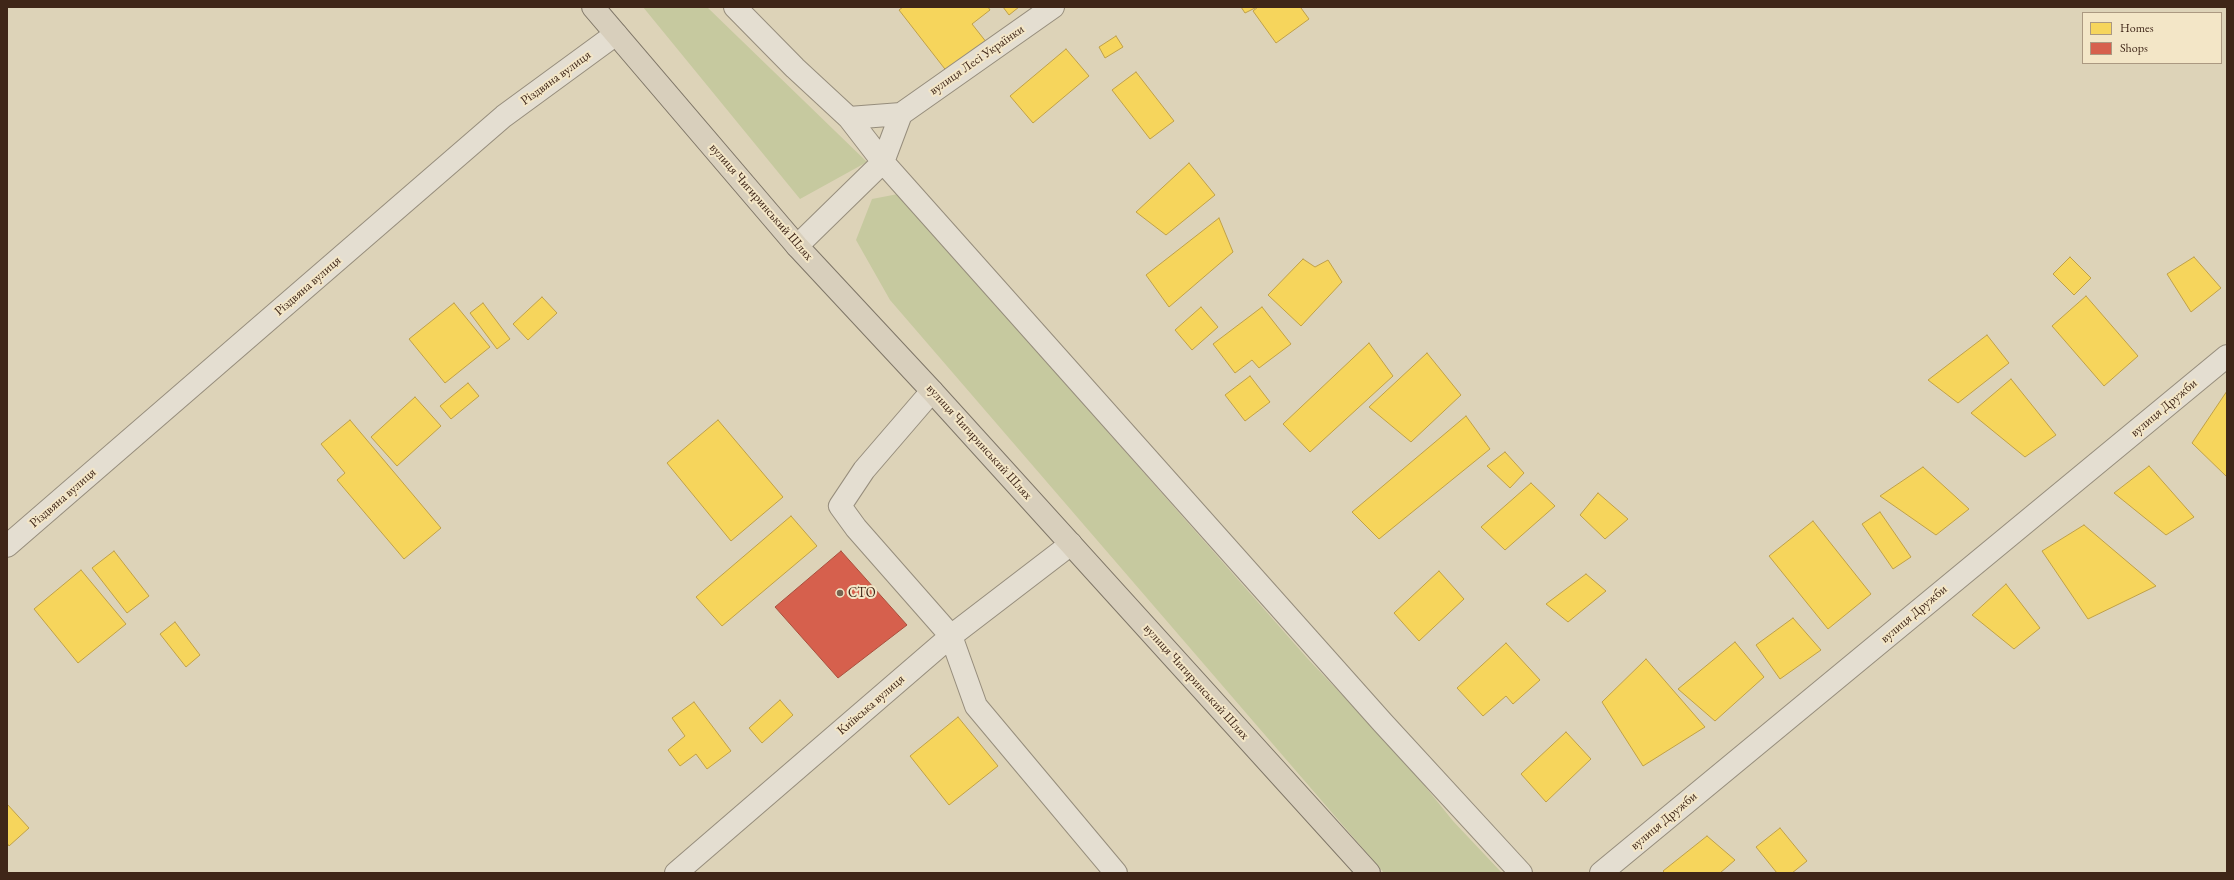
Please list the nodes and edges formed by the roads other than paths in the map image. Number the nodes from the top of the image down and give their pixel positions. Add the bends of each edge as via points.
1 (593, 7) edge
2 (735, 7) edge
3 (1053, 7) edge
4 (616, 34) junction
5 (900, 114) junction
6 (849, 118) junction
7 (883, 162) junction
8 (797, 246) junction
9 (2227, 356) edge
10 (932, 391) junction
11 (1071, 544) junction
12 (7, 546) edge
13 (951, 636) junction
14 (676, 873) edge
15 (1116, 873) edge
16 (1369, 873) edge
17 (1521, 873) edge
18 (1601, 873) edge

1 - 4 main road, вулиця Чигиринський Шлях
2 - 6 street
3 - 5 street, вулиця Лесі Українки
4 - 8 main road, вулиця Чигиринський Шлях
4 - 12 street, Різдвяна вулиця via 504,116
5 - 6 street
5 - 7 street
6 - 7 street
7 - 8 street
7 - 17 street via 1383,723
8 - 10 main road, вулиця Чигиринський Шлях
9 - 18 street, вулиця Дружби
10 - 11 main road, вулиця Чигиринський Шлях
10 - 13 street via 864,470 840,506 856,528
11 - 13 street, Київська вулиця
11 - 16 main road, вулиця Чигиринський Шлях
13 - 14 street, Київська вулиця
13 - 15 street via 976,706

